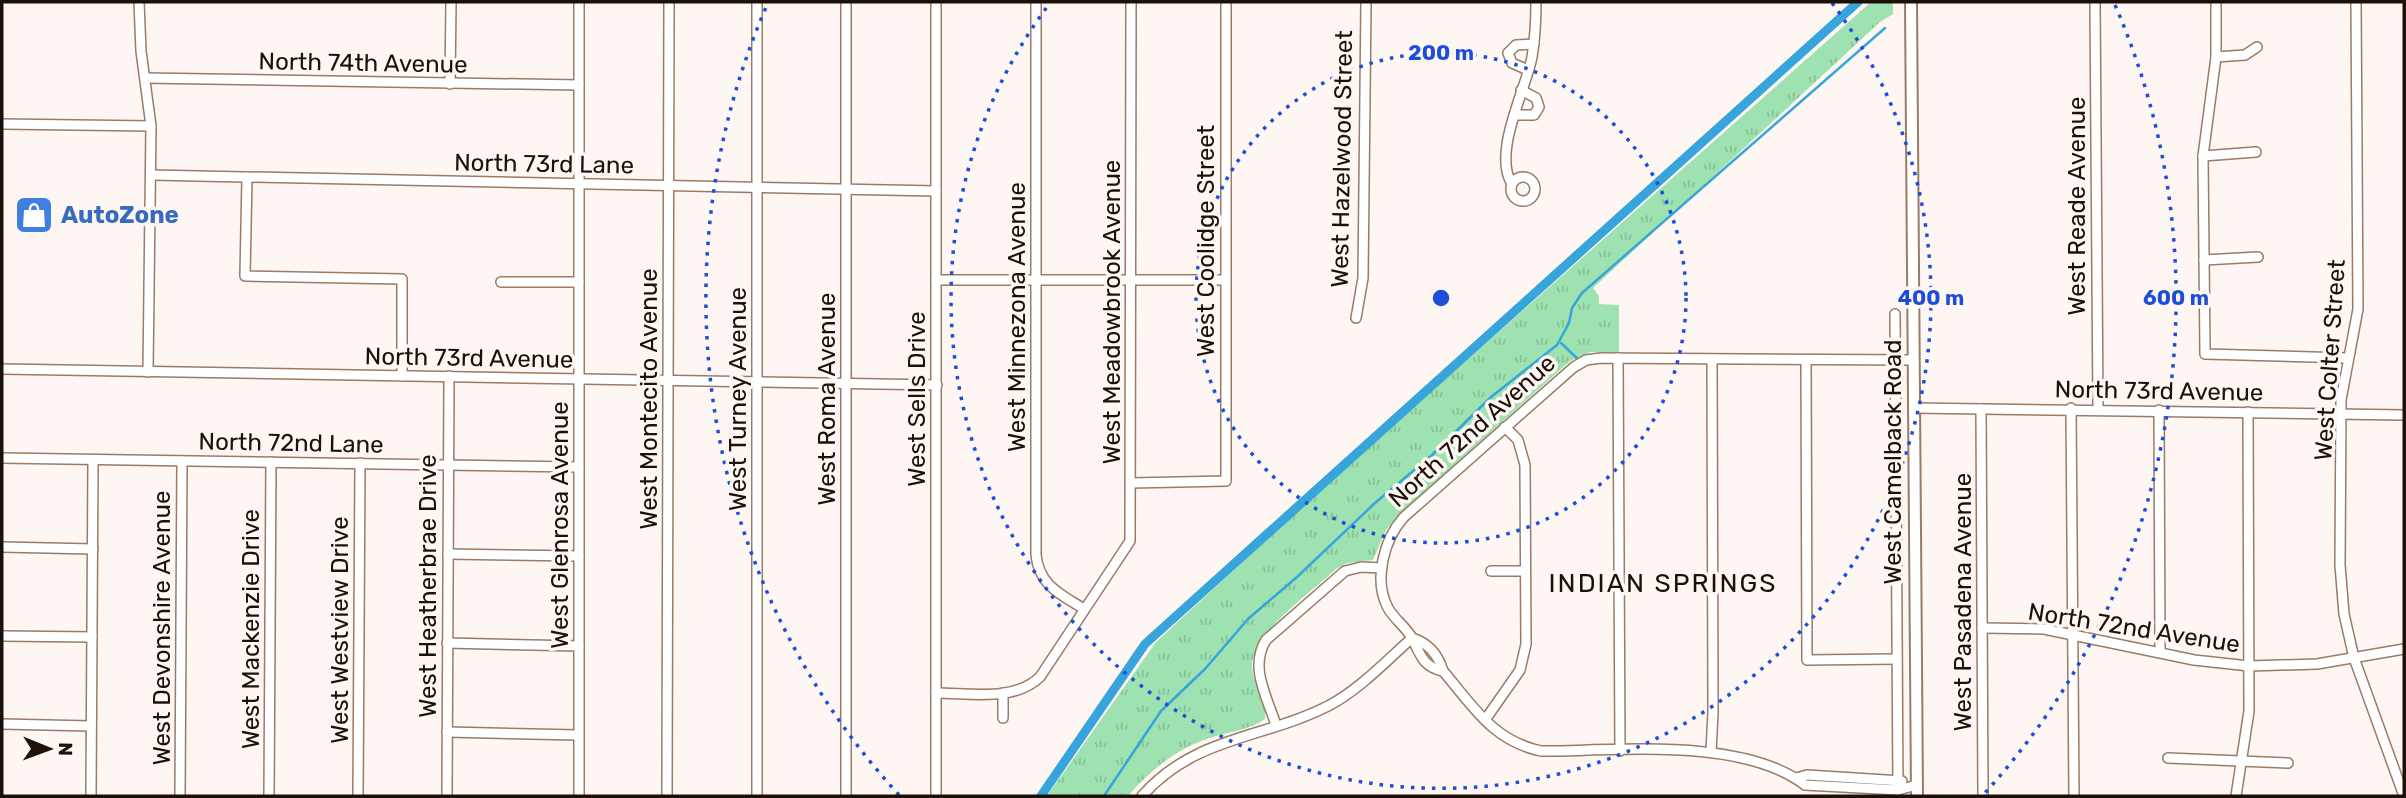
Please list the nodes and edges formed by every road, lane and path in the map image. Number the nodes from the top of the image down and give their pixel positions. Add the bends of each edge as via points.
1 (139, 2) edge
2 (450, 2) edge
3 (579, 2) edge
4 (668, 2) edge
5 (757, 2) edge
6 (846, 2) edge
7 (936, 2) edge
8 (1036, 2) edge
9 (1131, 2) edge
10 (1226, 2) edge
11 (1366, 2) edge
12 (1535, 2) edge
13 (1911, 2) edge
14 (2095, 2) edge
15 (2216, 2) edge
16 (2356, 2) edge
17 (1534, 44) junction
18 (2257, 47) dead end
19 (2216, 57) junction
20 (1528, 70) junction
21 (145, 78) junction
22 (450, 84) junction
23 (579, 85) junction
24 (1521, 90) junction
25 (1514, 115) junction
26 (2, 124) edge
27 (151, 125) junction
28 (2256, 152) dead end
29 (2203, 156) junction
30 (151, 175) junction
31 (247, 177) junction
32 (579, 184) junction
33 (1512, 184) dead end
34 (668, 186) junction
35 (757, 188) junction
36 (846, 189) junction
37 (936, 191) junction
38 (2258, 257) dead end
39 (2204, 260) junction
40 (1036, 279) junction
41 (1130, 279) junction
42 (936, 280) junction
43 (1225, 280) junction
44 (501, 282) dead end
45 (579, 282) junction
46 (1895, 314) dead end
47 (1356, 318) dead end
48 (1618, 358) junction
49 (2348, 358) junction
50 (1712, 359) junction
51 (1806, 360) junction
52 (1895, 360) junction
53 (1914, 360) junction
54 (2, 369) edge
55 (148, 372) junction
56 (402, 376) junction
57 (449, 376) junction
58 (579, 380) junction
59 (668, 382) junction
60 (757, 384) junction
61 (846, 385) junction
62 (937, 385) junction
63 (1914, 408) junction
64 (1982, 408) junction
65 (2071, 408) junction
66 (2098, 409) junction
67 (2159, 410) junction
68 (2248, 412) junction
69 (2341, 414) junction
70 (2404, 415) edge
71 (1505, 427) junction
72 (2, 458) edge
73 (93, 460) junction
74 (182, 461) junction
75 (271, 462) junction
76 (360, 463) junction
77 (448, 465) junction
78 (579, 467) junction
79 (1131, 483) junction
80 (2, 547) edge
81 (93, 549) junction
82 (448, 554) junction
83 (579, 556) junction
84 (1382, 568) junction
85 (1491, 571) dead end
86 (1525, 571) junction
87 (1084, 609) junction
88 (1982, 628) junction
89 (2071, 633) junction
90 (2, 636) edge
91 (92, 637) junction
92 (1412, 638) junction
93 (447, 643) junction
94 (579, 646) junction
95 (2404, 649) edge
96 (2160, 652) junction
97 (2354, 658) junction
98 (1897, 659) junction
99 (2249, 666) junction
100 (936, 693) junction
101 (1003, 693) junction
102 (1003, 718) dead end
103 (1485, 720) junction
104 (2, 724) edge
105 (1276, 725) junction
106 (91, 726) junction
107 (447, 732) junction
108 (578, 735) junction
109 (1620, 751) junction
110 (1711, 752) junction
111 (2168, 758) dead end
112 (2243, 760) junction
113 (2288, 763) dead end
114 (2400, 769) edge
115 (1796, 778) junction
116 (1856, 778) junction
117 (1898, 779) junction
118 (1856, 788) junction
119 (1898, 790) junction
120 (1917, 791) edge
121 (91, 796) edge
122 (180, 796) edge
123 (269, 796) edge
124 (358, 796) edge
125 (447, 796) edge
126 (579, 796) edge
127 (667, 796) edge
128 (757, 796) edge
129 (846, 796) edge
130 (936, 796) edge
131 (1142, 796) edge
132 (1983, 796) edge
133 (2074, 796) edge
134 (2236, 796) edge
135 (2404, 796) edge

1 - 21 street
2 - 22 street
3 - 23 street, West Glenrosa Avenue
4 - 34 street, West Montecito Avenue
5 - 35 street, West Turney Avenue
6 - 36 street, West Roma Avenue
7 - 37 street, West Sells Drive
8 - 40 street, West Minnezona Avenue
9 - 41 street, West Meadowbrook Avenue
10 - 43 street, West Coolidge Street
11 - 47 street, West Hazelwood Street via 1363,278
12 - 17 street
13 - 53 main road, West Camelback Road
14 - 66 street, West Reade Avenue
15 - 19 street
16 - 49 street, West Colter Street via 2358,309
17 - 20 street
17 - 20 street via 1516,45 1508,53 1512,63
18 - 19 street via 2245,55
19 - 29 street
20 - 24 street
21 - 22 street, North 74th Avenue
21 - 27 street
22 - 23 street, North 74th Avenue
23 - 32 street, West Glenrosa Avenue
24 - 25 street
24 - 25 street via 1536,98 1538,112 1527,117
25 - 33 street via 1507,170
26 - 27 street
27 - 30 street
28 - 29 street
29 - 39 street
30 - 31 street, North 73rd Lane
30 - 55 street
31 - 32 street, North 73rd Lane
31 - 56 street via 245,276 402,279
32 - 34 street, North 73rd Lane
32 - 45 street, West Glenrosa Avenue
34 - 35 street, North 73rd Lane
34 - 59 street, West Montecito Avenue
35 - 36 street, North 73rd Lane
35 - 60 street, West Turney Avenue
36 - 37 street, North 73rd Lane
36 - 61 street, West Roma Avenue
37 - 42 street, West Sells Drive
38 - 39 street
39 - 49 street via 2205,354
40 - 41 street
40 - 42 street
40 - 87 street, West Minnezona Avenue via 1037,566 1051,589
41 - 43 street
41 - 79 street, West Meadowbrook Avenue
42 - 62 street, West Sells Drive
43 - 79 street, West Coolidge Street via 1226,481
44 - 45 street
45 - 58 street, West Glenrosa Avenue
46 - 52 street, West Camelback Road
48 - 50 street
48 - 71 street, North 72nd Avenue via 1581,362
48 - 109 street
49 - 69 street, West Colter Street
50 - 51 street
50 - 110 street
51 - 52 street
51 - 98 street via 1807,660
52 - 53 street
52 - 98 street, West Camelback Road
53 - 63 main road, West Camelback Road
54 - 55 street, North 73rd Avenue
55 - 56 street, North 73rd Avenue
56 - 57 street, North 73rd Avenue
57 - 58 street, North 73rd Avenue
57 - 77 street, West Heatherbrae Drive
58 - 59 street, North 73rd Avenue
58 - 78 street, West Glenrosa Avenue
59 - 60 street, North 73rd Avenue
59 - 127 street, West Montecito Avenue
60 - 61 street, North 73rd Avenue
60 - 128 street, West Turney Avenue
61 - 62 street, North 73rd Avenue
61 - 129 street, West Roma Avenue
62 - 100 street, West Sells Drive
63 - 64 street, North 73rd Avenue
63 - 120 main road, West Camelback Road
64 - 65 street, North 73rd Avenue
64 - 88 street, West Pasadena Avenue
65 - 66 street, North 73rd Avenue
65 - 89 street
66 - 67 street, North 73rd Avenue
67 - 68 street, North 73rd Avenue
67 - 96 street
68 - 69 street, North 73rd Avenue
68 - 99 street
69 - 70 street, North 73rd Avenue
69 - 97 street, West Colter Street via 2340,565
71 - 84 street, North 72nd Avenue via 1395,526
71 - 86 street via 1523,452
72 - 73 street, North 72nd Lane
73 - 74 street, North 72nd Lane
73 - 81 street
74 - 75 street, North 72nd Lane
74 - 122 street, West Devonshire Avenue
75 - 76 street, North 72nd Lane
75 - 123 street, West Mackenzie Drive
76 - 77 street, North 72nd Lane
76 - 124 street, West Westview Drive
77 - 78 street, North 72nd Lane
77 - 82 street, West Heatherbrae Drive
78 - 83 street, West Glenrosa Avenue
79 - 87 street, West Meadowbrook Avenue via 1130,541
80 - 81 street
81 - 91 street
82 - 83 street
82 - 93 street, West Heatherbrae Drive
83 - 94 street, West Glenrosa Avenue
84 - 92 street via 1384,598
84 - 105 street via 1345,571 1266,640 1258,670
85 - 86 street
86 - 103 street via 1525,656
87 - 101 street, West Meadowbrook Avenue via 1040,677 1023,690
88 - 89 street, North 72nd Avenue
88 - 132 street, West Pasadena Avenue
89 - 96 street, North 72nd Avenue
89 - 133 street
90 - 91 street
91 - 106 street
92 - 103 street via 1417,653 1432,669 1443,671
92 - 105 street via 1330,705
93 - 94 street
93 - 107 street, West Heatherbrae Drive
94 - 108 street, West Glenrosa Avenue
95 - 97 street, North 72nd Avenue
96 - 99 street, North 72nd Avenue
97 - 99 street, North 72nd Avenue
97 - 114 street, West Colter Street
98 - 117 street, West Camelback Road
99 - 112 street
100 - 101 street
100 - 130 street, West Sells Drive
101 - 102 street
103 - 109 street via 1515,744 1541,751
104 - 106 street
105 - 131 street via 1196,754 1168,771
106 - 121 street
107 - 108 street
107 - 125 street, West Heatherbrae Drive
108 - 126 street, West Glenrosa Avenue
109 - 110 street
110 - 115 street via 1751,760
111 - 112 street
112 - 113 street
112 - 134 street
114 - 135 street, West Colter Street
115 - 116 street
115 - 118 street via 1805,785
116 - 117 street
116 - 118 street
117 - 119 street, West Camelback Road
117 - 120 street
118 - 119 street
119 - 120 street

